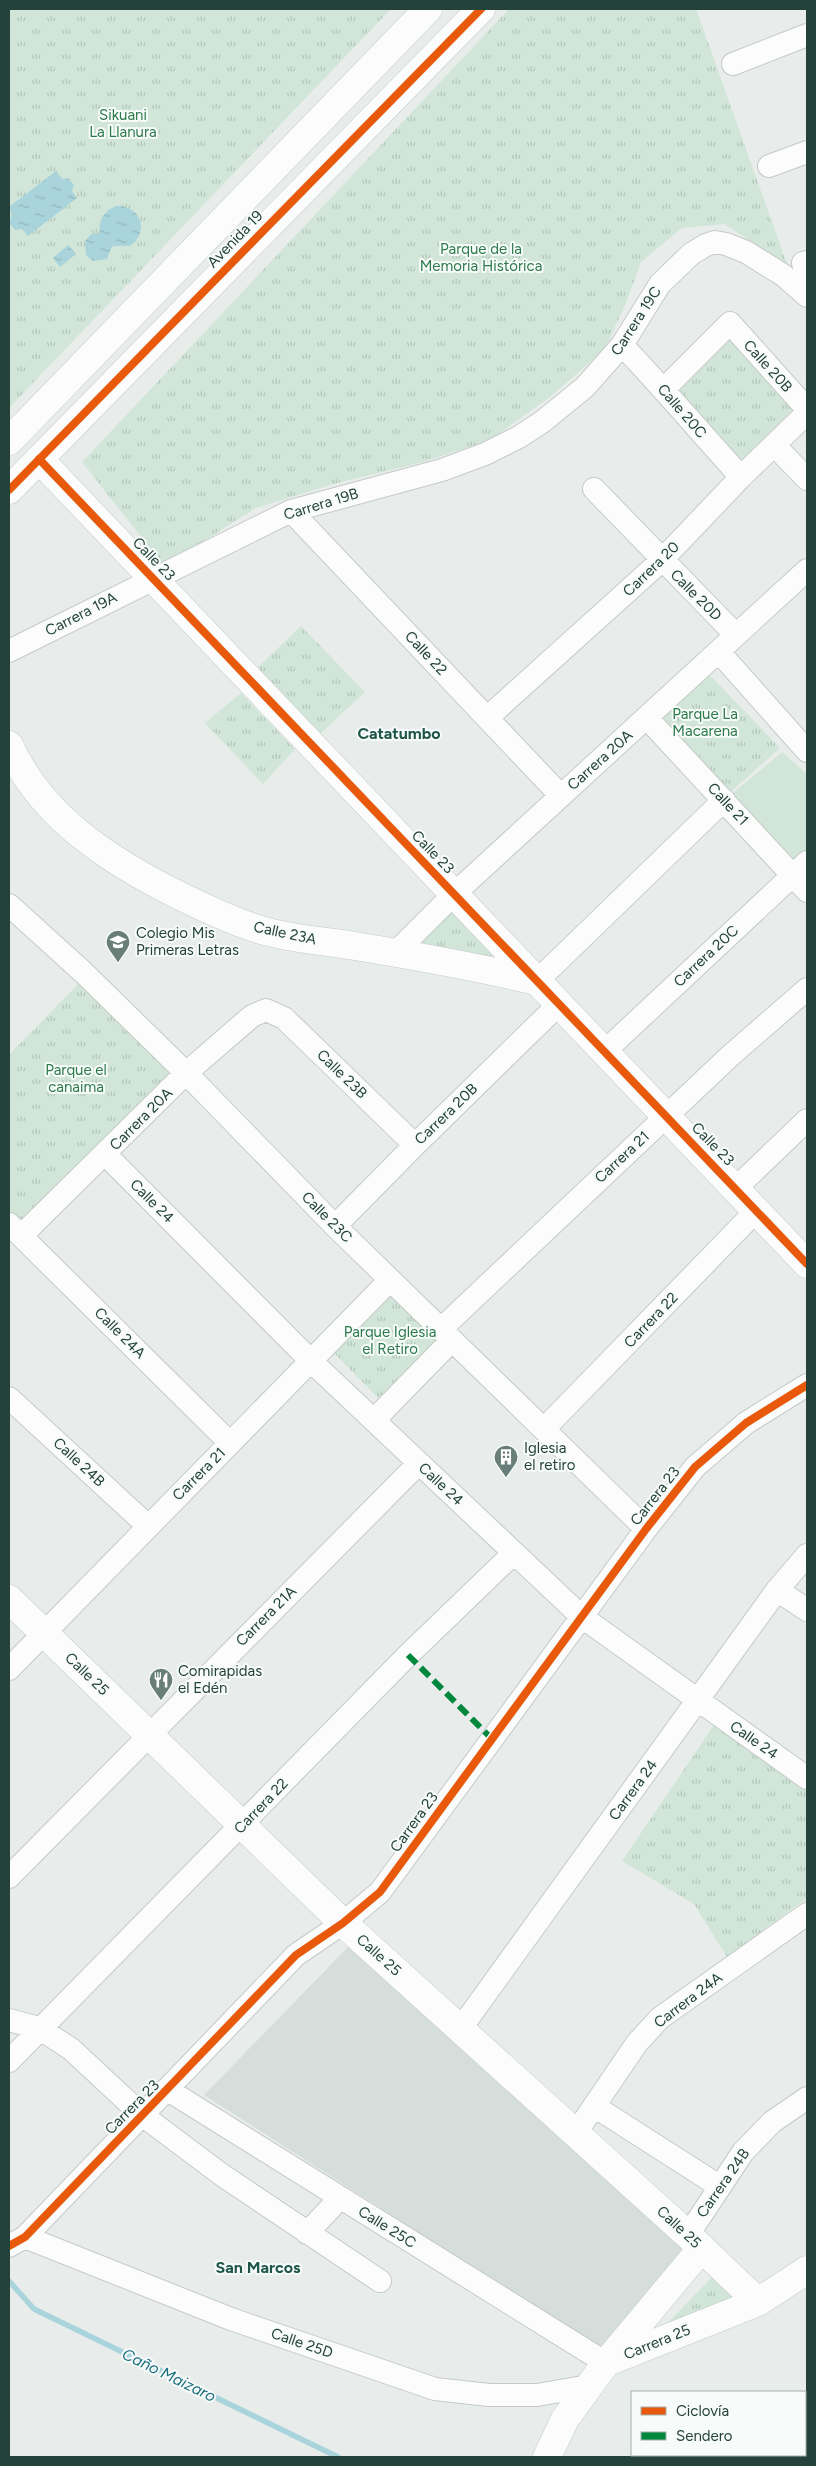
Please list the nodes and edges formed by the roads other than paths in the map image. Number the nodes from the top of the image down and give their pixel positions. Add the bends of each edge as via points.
1 (428, 9) edge
2 (481, 9) edge
3 (807, 35) edge
4 (733, 64) dead end
5 (807, 152) edge
6 (769, 166) dead end
7 (807, 296) edge
8 (622, 345) junction
9 (664, 389) junction
10 (807, 411) edge
11 (9, 441) edge
12 (775, 446) junction
13 (39, 459) junction
14 (469, 461) joint
15 (741, 477) junction
16 (807, 479) edge
17 (594, 489) dead end
18 (9, 490) edge
19 (291, 511) junction
20 (661, 561) junction
21 (807, 570) edge
22 (153, 578) junction
23 (736, 636) junction
24 (9, 651) edge
25 (719, 652) junction
26 (487, 718) junction
27 (647, 718) junction
28 (803, 739) edge
29 (9, 745) edge
30 (561, 796) junction
31 (724, 800) junction
32 (803, 876) edge
33 (454, 894) junction
34 (9, 905) edge
35 (396, 953) junction
36 (537, 981) junction
37 (807, 989) edge
38 (559, 1004) junction
39 (266, 1010) joint
40 (605, 1051) junction
41 (186, 1073) junction
42 (667, 1115) junction
43 (807, 1120) edge
44 (415, 1145) junction
45 (106, 1154) junction
46 (736, 1188) junction
47 (757, 1210) junction
48 (335, 1226) junction
49 (15, 1229) edge
50 (807, 1264) edge
51 (390, 1280) junction
52 (446, 1334) junction
53 (311, 1361) junction
54 (807, 1385) edge
55 (9, 1398) edge
56 (374, 1420) junction
57 (544, 1429) junction
58 (230, 1443) junction
59 (419, 1463) junction
60 (148, 1526) junction
61 (646, 1529) junction
62 (514, 1553) junction
63 (807, 1554) edge
64 (777, 1590) junction
65 (9, 1599) edge
66 (807, 1610) edge
67 (582, 1617) junction
68 (44, 1633) junction
69 (9, 1669) edge
70 (698, 1700) junction
71 (149, 1734) junction
72 (807, 1778) edge
73 (243, 1825) junction
74 (9, 1877) edge
75 (807, 1914) edge
76 (343, 1923) junction
77 (9, 2020) edge
78 (39, 2028) junction
79 (461, 2028) junction
80 (9, 2060) edge
81 (168, 2090) junction
82 (807, 2098) edge
83 (594, 2106) junction
84 (142, 2115) junction
85 (575, 2134) junction
86 (719, 2186) junction
87 (340, 2198) junction
88 (307, 2233) junction
89 (17, 2242) edge
90 (695, 2242) junction
91 (807, 2270) edge
92 (380, 2281) dead end
93 (758, 2302) junction
94 (606, 2363) junction
95 (589, 2386) junction
96 (551, 2456) edge

1 - 11 street, Avenida 19
2 - 13 street, Avenida 19
3 - 4 street
5 - 6 street
7 - 8 street, Carrera 19C via 765,263 726,244 706,244 660,284
8 - 9 street, Calle 20C
8 - 14 street, Carrera 19C via 585,387 542,422
9 - 10 street, Calle 20B via 730,323
9 - 15 street, Calle 20C via 679,410
10 - 12 street, Carrera 20
12 - 15 street, Carrera 20
12 - 16 street
13 - 18 street, Avenida 19
13 - 22 street, Calle 23
14 - 19 street, Carrera 19B
15 - 20 street, Carrera 20
17 - 20 street, Calle 20D
19 - 22 street, Carrera 19B
19 - 26 street, Calle 22
20 - 23 street, Calle 20D
20 - 26 street, Carrera 20
21 - 23 street, Carrera 20A
22 - 24 street, Carrera 19A
22 - 33 street, Calle 23
23 - 25 street, Carrera 20A
25 - 27 street, Carrera 20A
25 - 28 street
26 - 30 street, Calle 22
27 - 30 street, Carrera 20A
27 - 31 street, Calle 21
29 - 35 street, Calle 23A via 16,761 46,802 82,837 166,889 214,913 262,930
30 - 33 street, Carrera 20A
31 - 32 street, Calle 21
31 - 36 street
32 - 40 street, Carrera 20C
33 - 35 street, Carrera 20A
33 - 36 street, Calle 23
34 - 41 street, Calle 23C
35 - 36 street, Calle 23A
36 - 38 street, Calle 23
37 - 42 street, Carrera 21
38 - 40 street, Calle 23
38 - 44 street, Carrera 20B
39 - 41 street, Carrera 20A via 252,1016
39 - 44 street, Calle 23B via 284,1018
40 - 42 street, Calle 23
41 - 45 street, Carrera 20A
41 - 48 street, Calle 23C
42 - 46 street, Calle 23
42 - 52 street, Carrera 21
43 - 46 street
44 - 48 street, Carrera 20B
45 - 49 street, Carrera 20A
45 - 53 street, Calle 24
46 - 47 street, Calle 23
47 - 50 street, Calle 23
47 - 57 street, Carrera 22
48 - 51 street, Calle 23C
49 - 58 street, Calle 24A
51 - 52 street, Calle 23C
51 - 53 street, Carrera 21
52 - 56 street
52 - 57 street, Calle 23C
53 - 56 street, Calle 24
53 - 58 street, Carrera 21
54 - 61 street, Carrera 23 via 728,1437 695,1467
55 - 60 street, Calle 24B
56 - 59 street, Calle 24
57 - 61 street, Calle 23C
58 - 60 street, Carrera 21
59 - 62 street, Calle 24
59 - 71 street, Carrera 21A
60 - 68 street, Carrera 21
61 - 67 street, Carrera 23
62 - 67 street, Calle 24
62 - 73 street, Carrera 22 via 408,1655
63 - 64 street, Carrera 24
64 - 66 street
64 - 70 street, Carrera 24
65 - 68 street, Calle 25
67 - 70 street, Calle 24
67 - 76 street, Carrera 23 via 380,1892
68 - 69 street, Carrera 21
68 - 71 street, Calle 25
70 - 72 street, Calle 24
70 - 79 street, Carrera 24
71 - 73 street, Calle 25
71 - 74 street, Carrera 21A
73 - 76 street, Calle 25
73 - 78 street, Carrera 22
75 - 83 street, Carrera 24A via 660,2018 637,2043
76 - 79 street, Calle 25
76 - 81 street, Carrera 23 via 296,1955
77 - 78 street
78 - 80 street, Carrera 22
78 - 84 street via 71,2049
79 - 85 street, Calle 25
81 - 84 street, Carrera 23
81 - 87 street, Calle 25C
82 - 86 street, Carrera 24B via 757,2136
83 - 85 street, Carrera 24A
83 - 86 street
84 - 88 street
84 - 89 street, Carrera 23
85 - 90 street, Calle 25
86 - 90 street, Carrera 24B
87 - 88 street
87 - 94 street, Calle 25C
88 - 92 street
89 - 95 street, Calle 25D via 435,2389 489,2395 537,2395
90 - 93 street, Calle 25
90 - 94 street, Carrera 24B
91 - 93 street, Carrera 25
93 - 94 street, Carrera 25
94 - 95 street, Carrera 25
95 - 96 street, Carrera 25 via 565,2419

